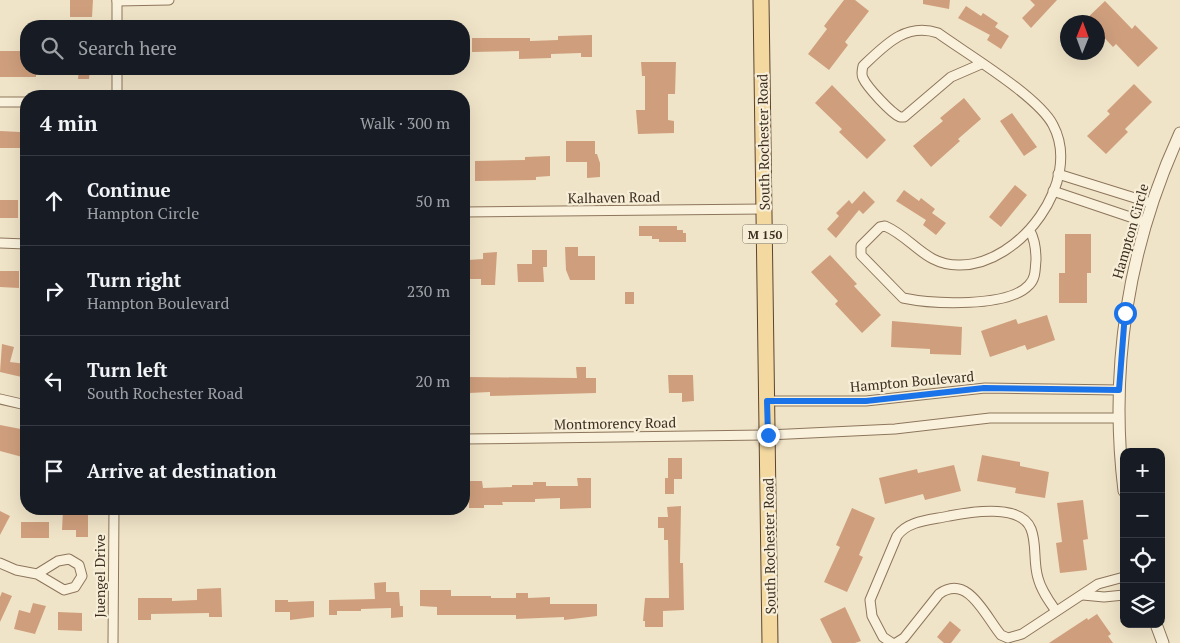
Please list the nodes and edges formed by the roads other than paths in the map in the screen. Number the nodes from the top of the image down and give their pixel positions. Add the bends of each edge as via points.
1 (117, 0) edge
2 (169, 0) edge
3 (761, 0) edge
4 (117, 20) edge
5 (981, 64) junction
6 (117, 75) edge
7 (117, 90) edge
8 (0, 102) edge
9 (20, 102) edge
10 (1180, 133) edge
11 (1176, 153) edge
12 (1058, 174) junction
13 (1053, 191) junction
14 (1151, 204) junction
15 (764, 208) junction
16 (470, 212) edge
17 (1145, 222) junction
18 (1030, 230) junction
19 (0, 244) edge
20 (20, 244) edge
21 (1119, 390) junction
22 (0, 399) edge
23 (767, 401) junction
24 (20, 404) edge
25 (1119, 418) junction
26 (768, 435) junction
27 (470, 439) edge
28 (1121, 448) edge
29 (114, 515) edge
30 (0, 563) edge
31 (37, 574) junction
32 (1120, 578) edge
33 (1082, 595) junction
34 (1120, 595) edge
35 (1056, 612) junction
36 (1157, 628) edge
37 (113, 643) edge
38 (770, 643) edge
39 (892, 643) edge
40 (896, 643) edge
41 (1163, 643) edge

1 - 2 street
1 - 4 street
3 - 15 main road, South Rochester Road / M 150
5 - 5 street via 951,78 900,118 863,78 861,71 895,38 918,30 938,33
5 - 12 street via 1040,107 1048,117 1058,142
6 - 7 street
8 - 9 street
10 - 11 street, Hampton Circle
11 - 14 street, Hampton Circle
12 - 13 street
12 - 14 street
13 - 17 street
13 - 18 street via 1040,219
14 - 17 street, Hampton Circle
15 - 16 street, Kalhaven Road
15 - 23 main road, South Rochester Road / M 150
17 - 21 street, Hampton Circle via 1125,313
18 - 18 street via 1007,251 973,264 938,261 919,252 885,226 880,227 860,250 861,255 903,298 988,302 1024,290 1032,282 1036,255 1035,240
19 - 20 street
21 - 23 street, Hampton Boulevard via 984,388 866,401
21 - 25 street, Hampton Circle
22 - 24 street
23 - 26 main road, South Rochester Road / M 150
25 - 26 street via 990,418 895,429
25 - 28 street, Hampton Circle
26 - 27 street, Montmorency Road
26 - 38 main road, South Rochester Road / M 150
29 - 37 street, Juengel Drive
30 - 31 street
31 - 31 street via 63,559 76,562 82,572 79,584 64,590
32 - 33 street via 1098,584
33 - 34 street
33 - 35 street
35 - 39 street via 1038,580 1032,530 1026,521 1011,514 974,511 916,523 897,536 870,600 872,616 882,637
35 - 40 street via 1022,634 1008,638 1001,635 967,591 954,586 939,594 904,638
36 - 41 street

